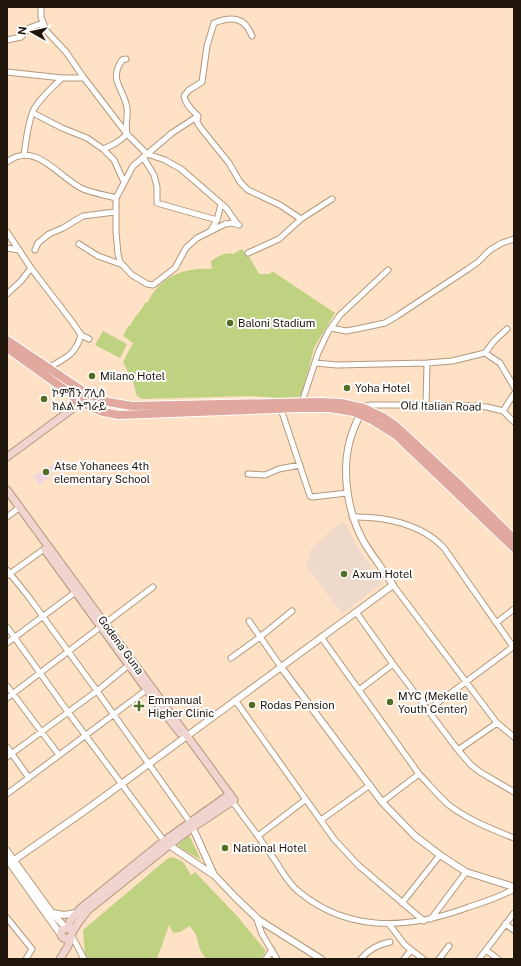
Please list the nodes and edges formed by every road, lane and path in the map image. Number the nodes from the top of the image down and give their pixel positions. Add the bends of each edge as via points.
1 (41, 7) edge
2 (45, 28) junction
3 (252, 36) dead end
4 (7, 40) edge
5 (126, 59) dead end
6 (7, 72) edge
7 (62, 78) junction
8 (84, 78) junction
9 (33, 113) junction
10 (198, 116) junction
11 (127, 134) junction
12 (103, 149) junction
13 (24, 155) junction
14 (145, 155) junction
15 (7, 162) edge
16 (124, 182) junction
17 (116, 198) junction
18 (332, 198) dead end
19 (221, 204) junction
20 (115, 212) junction
21 (301, 219) junction
22 (217, 220) junction
23 (211, 231) junction
24 (7, 232) edge
25 (514, 239) edge
26 (80, 244) dead end
27 (7, 248) edge
28 (19, 250) junction
29 (35, 250) dead end
30 (248, 252) dead end
31 (123, 265) junction
32 (31, 268) junction
33 (388, 270) dead end
34 (7, 294) edge
35 (331, 328) junction
36 (507, 329) dead end
37 (81, 335) junction
38 (7, 340) edge
39 (77, 347) junction
40 (7, 348) edge
41 (485, 353) junction
42 (315, 362) junction
43 (427, 363) junction
44 (46, 371) junction
45 (514, 387) edge
46 (71, 394) junction
47 (514, 394) edge
48 (86, 400) junction
49 (302, 402) junction
50 (426, 405) junction
51 (74, 407) junction
52 (281, 409) junction
53 (362, 411) junction
54 (503, 411) junction
55 (64, 414) junction
56 (514, 422) edge
57 (8, 455) edge
58 (300, 464) junction
59 (248, 474) dead end
60 (7, 490) edge
61 (347, 493) junction
62 (7, 498) edge
63 (18, 509) junction
64 (7, 517) edge
65 (352, 517) junction
66 (514, 540) edge
67 (46, 548) junction
68 (514, 548) edge
69 (8, 574) edge
70 (393, 585) junction
71 (154, 587) dead end
72 (77, 591) junction
73 (514, 609) edge
74 (292, 611) dead end
75 (356, 612) junction
76 (42, 616) junction
77 (249, 621) dead end
78 (496, 623) junction
79 (103, 625) junction
80 (7, 627) edge
81 (15, 637) junction
82 (260, 637) junction
83 (321, 638) junction
84 (7, 643) edge
85 (514, 648) edge
86 (68, 651) junction
87 (232, 658) dead end
88 (131, 663) junction
89 (393, 664) junction
90 (281, 666) junction
91 (40, 673) junction
92 (467, 681) junction
93 (7, 686) edge
94 (149, 688) junction
95 (359, 690) junction
96 (97, 691) junction
97 (13, 694) junction
98 (7, 698) edge
99 (235, 700) junction
100 (428, 710) junction
101 (68, 712) junction
102 (114, 714) junction
103 (497, 723) junction
104 (42, 732) junction
105 (86, 735) junction
106 (186, 737) junction
107 (514, 737) edge
108 (7, 747) edge
109 (458, 750) junction
110 (9, 755) edge
111 (59, 756) junction
112 (150, 763) junction
113 (420, 774) junction
114 (29, 778) junction
115 (122, 784) junction
116 (370, 785) junction
117 (514, 792) edge
118 (7, 794) edge
119 (232, 800) junction
120 (305, 800) junction
121 (382, 802) junction
122 (321, 820) junction
123 (191, 825) junction
124 (258, 836) junction
125 (514, 838) edge
126 (166, 843) junction
127 (7, 852) edge
128 (440, 855) junction
129 (9, 863) edge
130 (141, 865) junction
131 (466, 872) junction
132 (215, 876) junction
133 (514, 888) edge
134 (402, 903) junction
135 (76, 912) junction
136 (52, 913) junction
137 (514, 913) edge
138 (256, 917) junction
139 (7, 918) edge
140 (431, 919) junction
141 (424, 921) junction
142 (9, 922) edge
143 (389, 924) junction
144 (505, 924) junction
145 (514, 930) edge
146 (70, 933) junction
147 (62, 936) junction
148 (390, 942) dead end
149 (449, 946) dead end
150 (272, 950) junction
151 (411, 950) junction
152 (486, 950) junction
153 (26, 959) edge
154 (56, 959) edge
155 (60, 959) edge
156 (84, 959) edge
157 (266, 959) edge
158 (277, 959) edge
159 (321, 959) edge
160 (361, 959) edge
161 (404, 959) edge
162 (424, 959) edge
163 (439, 959) edge
164 (479, 959) edge
165 (498, 959) edge

1 - 2 street
2 - 4 street via 40,24 29,28 21,37
2 - 8 street
3 - 10 street via 241,20 232,18 214,23 207,46 202,82 184,96
5 - 11 street via 118,66 115,76 127,109
6 - 7 street
7 - 8 street
7 - 9 street via 44,96
8 - 11 street
9 - 12 street via 87,138
9 - 13 street
10 - 14 street
10 - 21 street via 197,122 200,127 229,163 244,187
11 - 12 street via 114,145
11 - 14 street
12 - 16 street via 114,160
13 - 15 street
13 - 17 street via 50,165 83,189
14 - 16 street via 133,166
14 - 19 street via 165,160 181,169
14 - 22 street via 157,187 157,203
16 - 17 street
17 - 20 street
18 - 21 street
19 - 22 street
19 - 23 street via 239,225 225,224
20 - 29 street via 83,216 49,234 38,243
20 - 31 street via 118,254
21 - 30 street via 279,239
22 - 23 street
23 - 31 street via 192,242 175,268 154,285 132,275
24 - 28 street
25 - 35 street via 490,250 468,269 385,323 346,331
26 - 31 street via 98,256
27 - 28 street
28 - 32 street
32 - 34 street
32 - 37 street
33 - 35 street via 340,315
35 - 42 street
36 - 41 street
37 - 39 street
37 - 39 street via 89,339
38 - 44 main road
39 - 44 street
40 - 44 main road
41 - 43 street via 452,361
41 - 45 street via 500,363
42 - 43 street via 344,365
42 - 49 street
43 - 50 street
44 - 46 main road
44 - 48 main road
46 - 48 main road
46 - 51 main road via 75,400
47 - 54 street
48 - 49 main road via 132,406
48 - 51 main road
48 - 52 main road via 103,412 119,415
48 - 55 main road
49 - 53 main road via 334,402
50 - 53 street, Old Italian Road via 366,406
50 - 54 street, Old Italian Road via 474,406
51 - 55 main road
52 - 53 main road via 330,408
52 - 58 street
53 - 61 street via 349,442
53 - 66 main road via 383,417 404,433
53 - 68 main road via 396,435
54 - 56 street
55 - 57 main road
58 - 59 street via 265,475
58 - 61 street via 310,496
60 - 63 main road, Godena Guna
61 - 65 street
62 - 63 main road, Godena Guna
63 - 64 street
63 - 67 main road, Godena Guna
65 - 70 street via 365,544
65 - 78 street via 375,517 424,532 444,548
67 - 69 street
67 - 72 main road, Godena Guna
69 - 76 street
70 - 75 street
70 - 92 street
71 - 79 street
72 - 76 street
72 - 79 main road, Godena Guna
73 - 78 street
74 - 82 street
75 - 83 street
75 - 89 street
76 - 81 street
76 - 86 street
77 - 82 street
78 - 85 street
79 - 86 street
79 - 88 main road, Godena Guna
80 - 81 street
81 - 84 street
81 - 91 street
82 - 87 street
82 - 90 street
83 - 90 street
83 - 95 street
85 - 92 street
86 - 91 street
86 - 96 street
88 - 94 main road, Godena Guna
88 - 96 street
89 - 95 street
89 - 100 street
90 - 99 street
90 - 116 street
91 - 97 street
91 - 101 street
92 - 100 street
92 - 103 street
93 - 97 street
94 - 102 street
94 - 106 main road, Godena Guna
95 - 113 street
96 - 101 street
96 - 102 street
97 - 98 street
97 - 104 street
99 - 106 street
99 - 120 street
100 - 109 street
101 - 104 street
101 - 105 street
102 - 105 street
102 - 112 street
103 - 107 street
103 - 109 street
104 - 110 street
104 - 111 street
105 - 111 street
105 - 115 street
106 - 112 street
106 - 119 main road, Godena Guna
108 - 110 street
109 - 117 street via 480,772
110 - 114 street
111 - 114 street
112 - 115 street
112 - 123 street
113 - 121 street
113 - 125 street via 449,805 472,820
114 - 118 street
115 - 126 street
115 - 129 street
116 - 121 street
116 - 122 street
119 - 123 main road
119 - 124 street
120 - 122 street
120 - 124 street
121 - 128 street via 415,836
122 - 134 street via 334,839 358,865
123 - 126 main road
123 - 132 street
124 - 143 street via 296,890 320,907 345,918
126 - 130 main road
126 - 132 street
127 - 129 street
128 - 131 street
128 - 134 street
129 - 136 street
129 - 147 street
130 - 135 main road
130 - 146 main road via 88,910
131 - 133 street
131 - 140 street
132 - 138 street
133 - 140 street via 486,901
134 - 141 street
135 - 136 street via 64,915
135 - 146 main road via 70,921
136 - 146 street
137 - 144 street
138 - 150 street via 262,934
138 - 159 street
139 - 142 street
140 - 141 street
141 - 143 street
142 - 153 street via 32,949
143 - 151 street
144 - 145 street
144 - 152 street
146 - 147 main road via 65,939
146 - 155 main road via 68,946
146 - 156 street
147 - 154 main road via 62,947
148 - 160 street via 377,945
149 - 163 street
150 - 157 street
150 - 158 street
151 - 161 street
151 - 162 street
152 - 164 street
152 - 165 street

